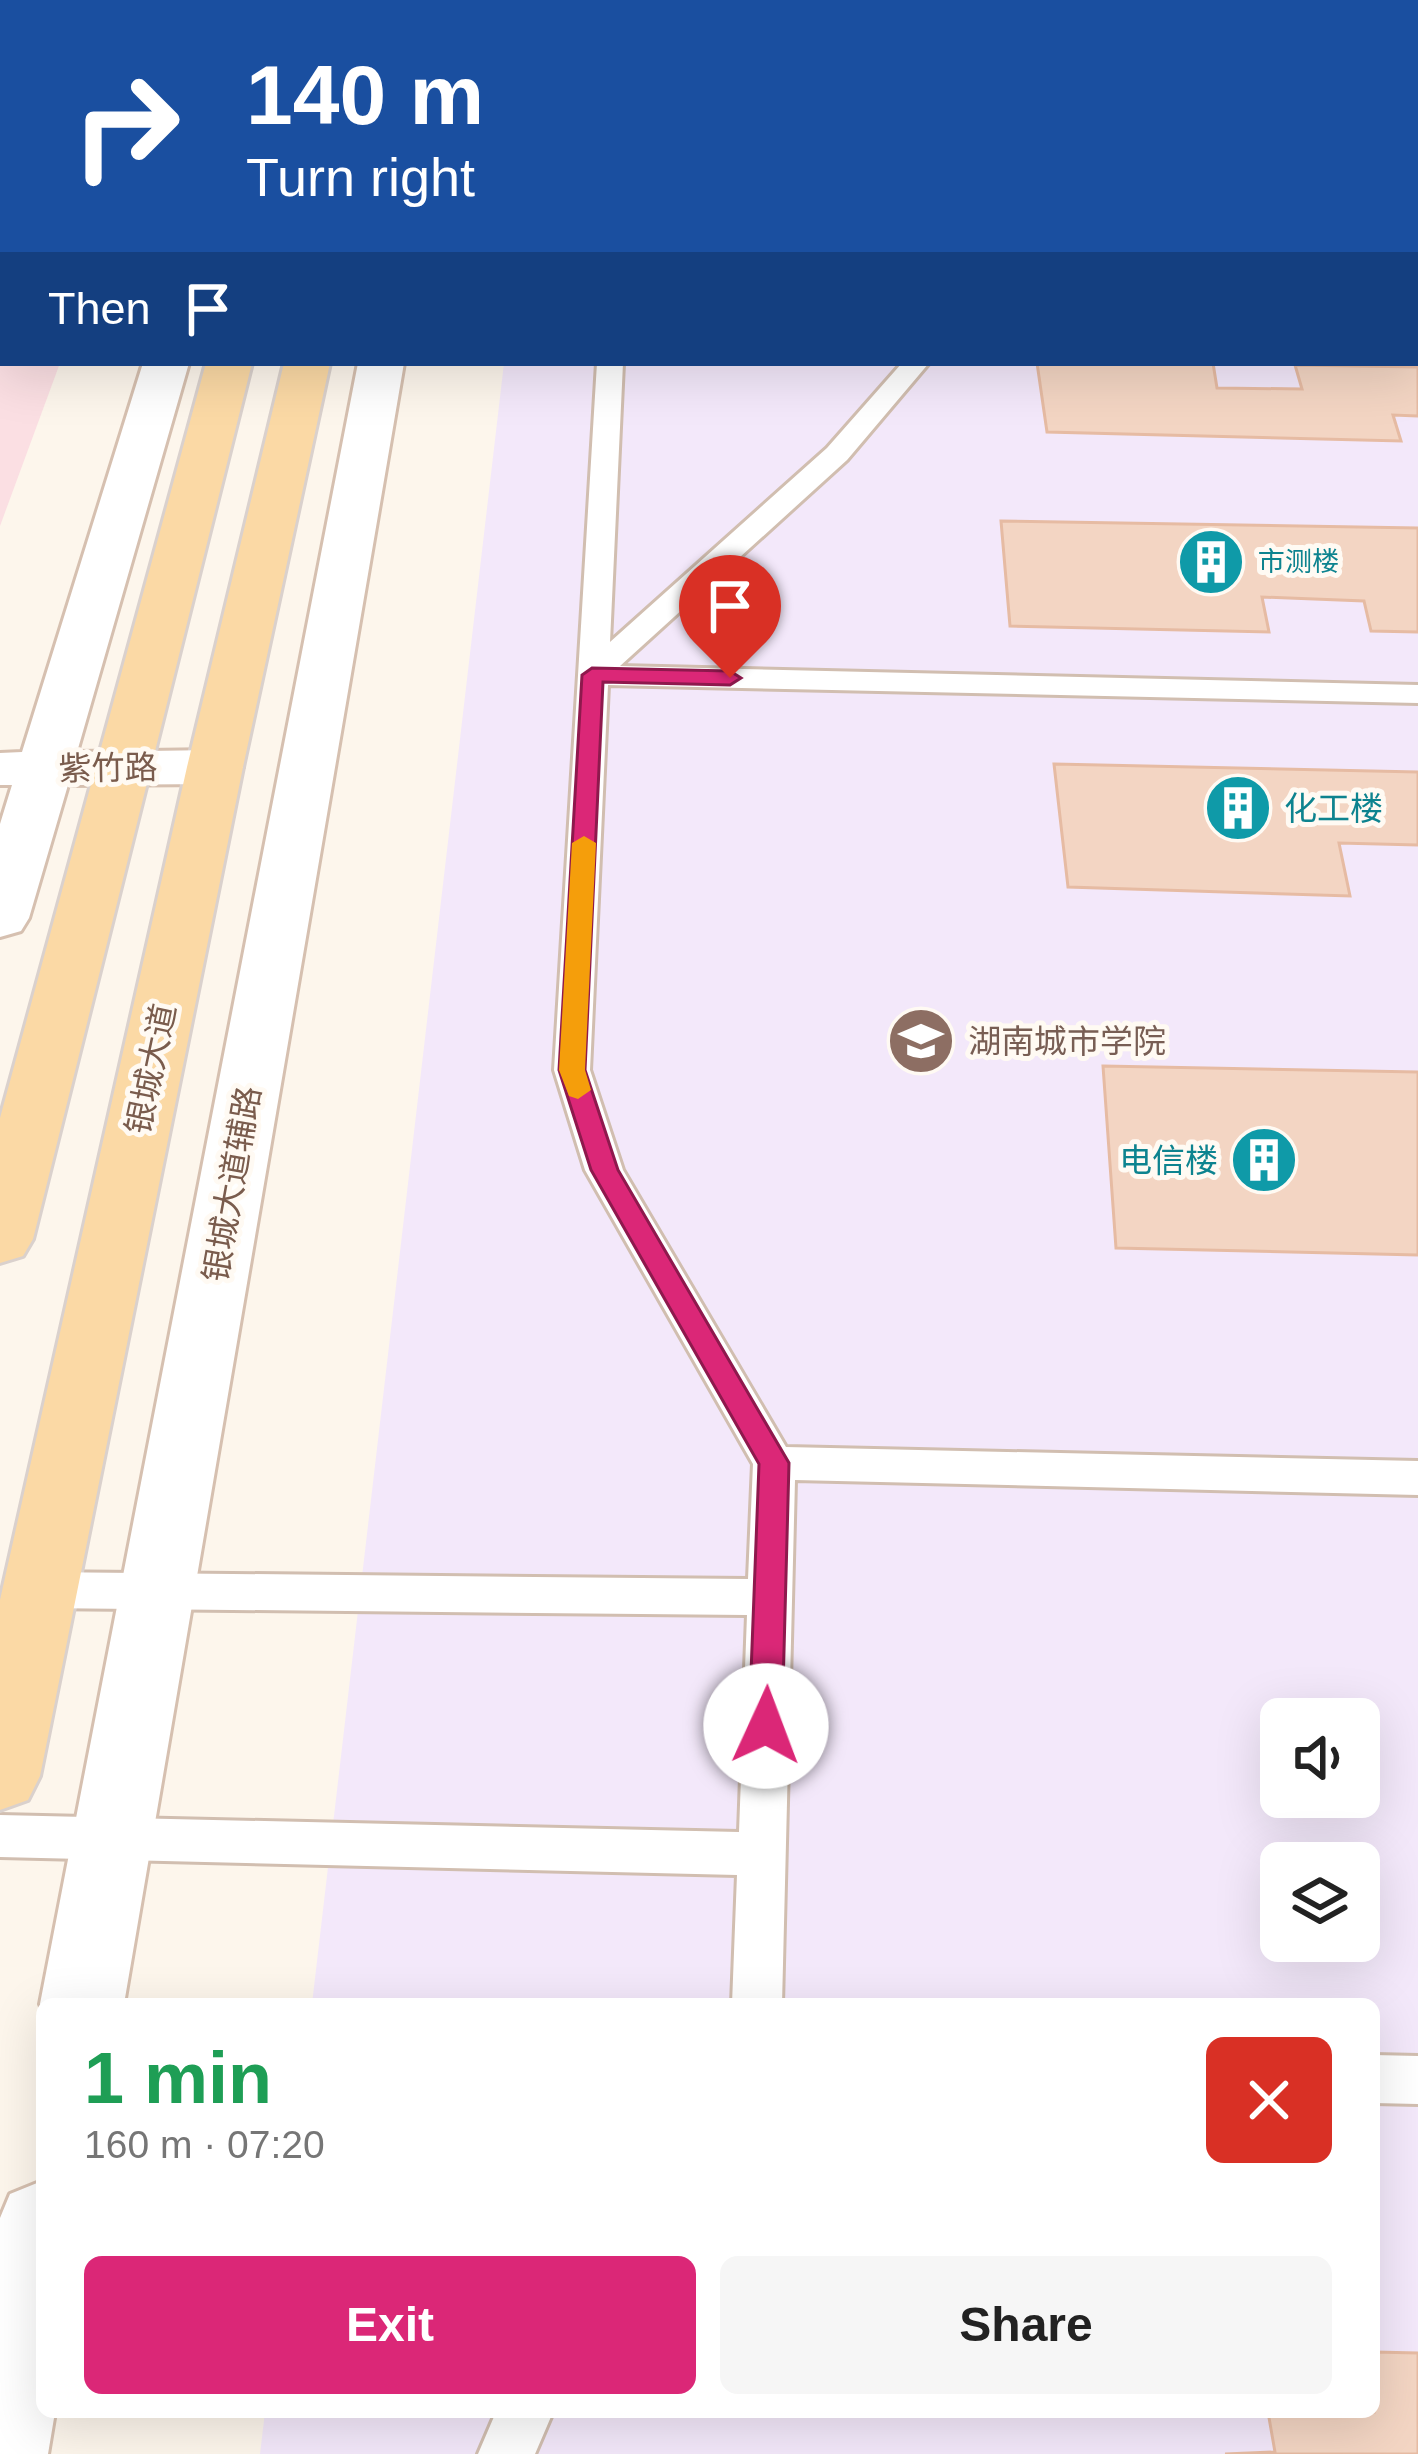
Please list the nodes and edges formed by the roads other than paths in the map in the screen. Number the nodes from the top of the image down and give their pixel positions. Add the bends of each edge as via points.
1 (165, 366) edge
2 (228, 366) edge
3 (307, 366) edge
4 (380, 366) edge
5 (610, 366) edge
6 (913, 366) edge
7 (592, 675) junction
8 (1418, 694) edge
9 (215, 767) junction
10 (120, 768) junction
11 (23, 769) edge
12 (0, 918) edge
13 (0, 1239) edge
14 (774, 1463) junction
15 (1418, 1478) edge
16 (40, 1590) junction
17 (770, 1597) junction
18 (0, 1776) edge
19 (0, 1836) edge
20 (762, 1854) junction
21 (83, 1998) edge
22 (758, 1998) edge
23 (1380, 2079) edge
24 (1418, 2080) edge
25 (36, 2258) edge
26 (522, 2418) edge
27 (0, 2454) edge
28 (506, 2454) edge

1 - 11 street
2 - 10 main road
3 - 9 main road, 银城大道
4 - 21 street, 银城大道辅路
5 - 7 lane
6 - 7 lane via 837,454
7 - 8 lane
7 - 14 lane via 572,1070 604,1170
9 - 10 street, 紫竹路
9 - 16 main road, 银城大道
10 - 11 street, 紫竹路
10 - 13 main road
11 - 12 street
14 - 15 lane
14 - 17 lane
16 - 17 lane
16 - 18 main road, 银城大道
17 - 20 lane
19 - 20 lane
20 - 22 lane
23 - 24 lane
25 - 27 street
26 - 28 lane

